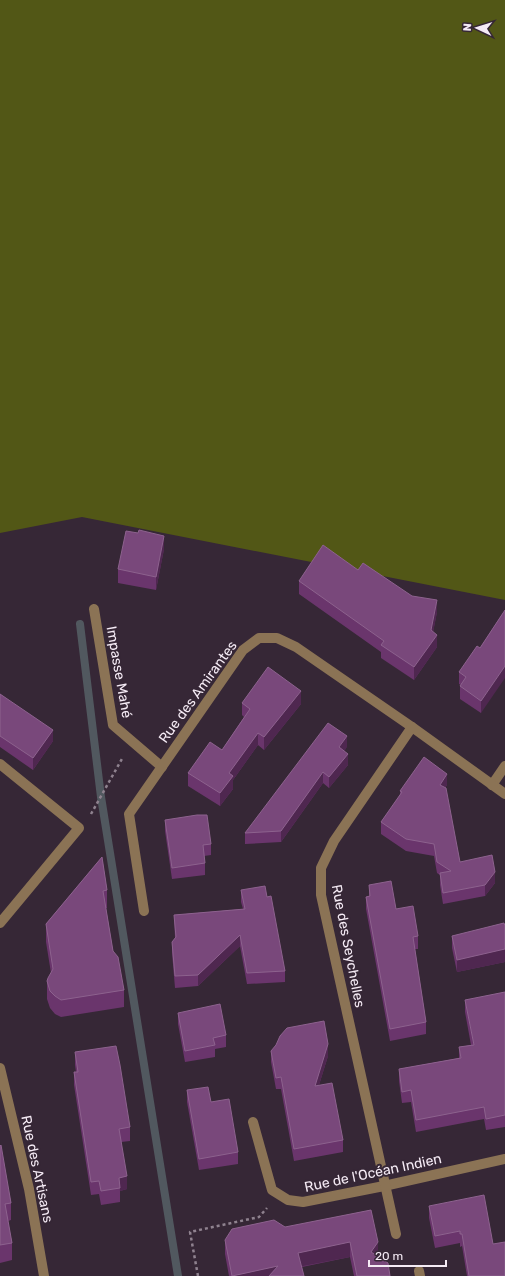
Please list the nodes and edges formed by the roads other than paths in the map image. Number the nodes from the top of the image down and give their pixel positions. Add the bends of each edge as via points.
1 (94, 609) dead end
2 (412, 727) junction
3 (0, 764) edge
4 (505, 766) edge
5 (162, 767) junction
6 (492, 784) junction
7 (505, 794) edge
8 (144, 911) dead end
9 (0, 923) edge
10 (0, 1068) edge
11 (253, 1122) dead end
12 (505, 1158) edge
13 (384, 1186) junction
14 (396, 1234) dead end
15 (44, 1276) edge

1 - 5 street, Impasse Mahé via 113,725
2 - 5 street, Rue des Amirantes via 296,647 277,638 259,638 243,650
2 - 6 street
2 - 13 street, Rue des Seychelles via 334,842 321,868 321,895
3 - 9 street via 79,828
4 - 6 street
5 - 8 street, Rue des Amirantes via 129,814
6 - 7 street
10 - 15 street, Rue des Artisans via 29,1189
11 - 13 street, Rue de l'Océan Indien via 272,1190 288,1200 303,1202
12 - 13 street, Rue de l'Océan Indien
13 - 14 street, Rue des Seychelles

